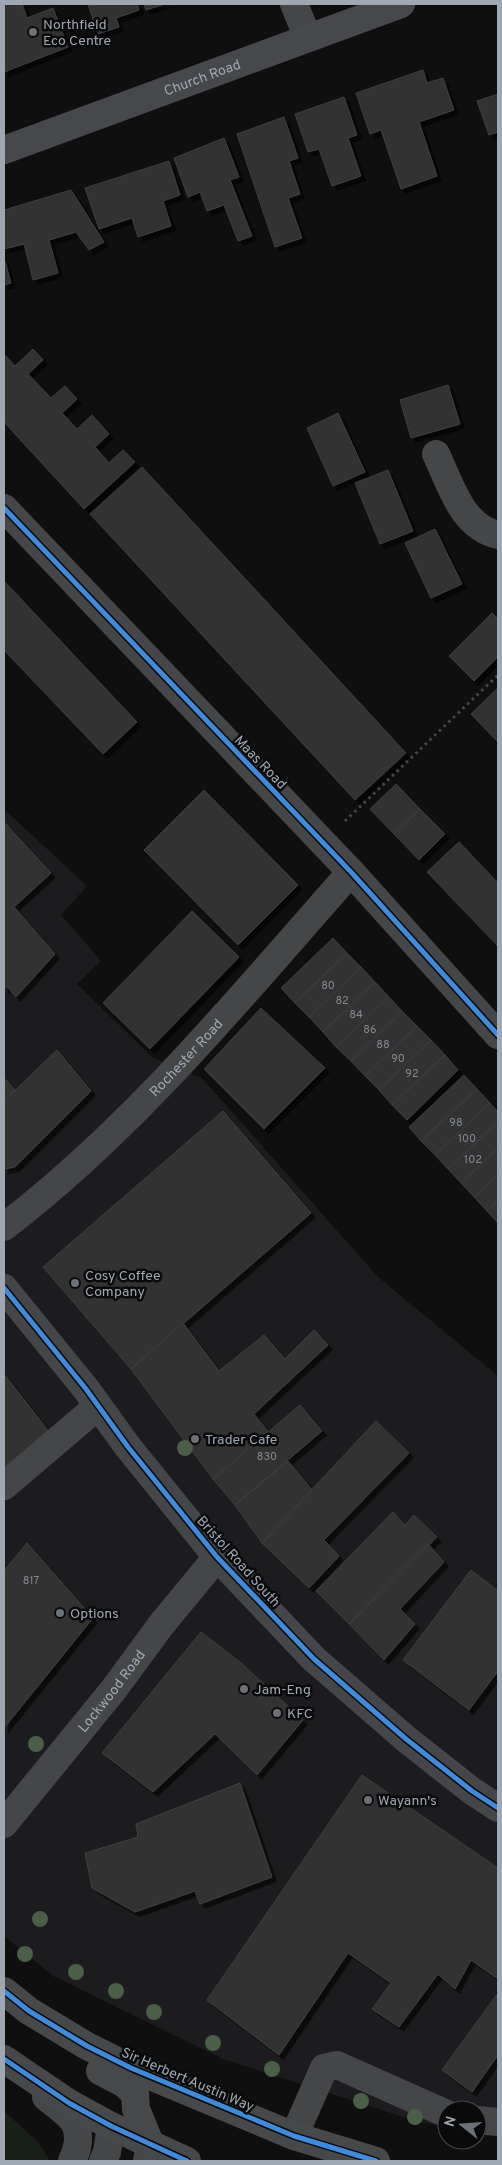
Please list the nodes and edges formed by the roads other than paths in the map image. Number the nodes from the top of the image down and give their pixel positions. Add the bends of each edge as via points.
1 (294, 4) edge
2 (400, 4) edge
3 (308, 38) junction
4 (4, 150) edge
5 (436, 454) dead end
6 (4, 508) edge
7 (498, 535) edge
8 (351, 872) junction
9 (498, 1035) edge
10 (4, 1227) edge
11 (4, 1288) edge
12 (98, 1406) junction
13 (4, 1486) edge
14 (217, 1557) junction
15 (498, 1808) edge
16 (6, 1818) edge
17 (4, 1991) edge
18 (4, 2010) edge
19 (8, 2062) edge
20 (172, 2086) junction
21 (136, 2109) junction
22 (437, 2110) edge
23 (111, 2126) junction
24 (294, 2136) junction
25 (148, 2152) edge
26 (72, 2161) edge
27 (103, 2161) edge
28 (188, 2161) edge
29 (376, 2161) edge

1 - 3 street
2 - 3 main road, Church Road
3 - 4 main road, Church Road
5 - 7 street via 464,513 485,531
6 - 8 street, Maas Road
8 - 9 street, Maas Road
8 - 10 street, Rochester Road via 166,1081 43,1197
11 - 12 street, Bristol Road South
12 - 13 street
12 - 14 street, Bristol Road South
14 - 15 street, Bristol Road South via 314,1659 406,1739
14 - 16 street, Lockwood Road via 114,1689
17 - 20 highway, Sir Herbert Austin Way via 29,2011 87,2046
18 - 21 highway via 84,2063 125,2084 135,2094
19 - 23 highway via 69,2103
19 - 26 street via 74,2122 78,2141
20 - 21 highway
20 - 24 highway, Sir Herbert Austin Way
21 - 23 highway
21 - 25 highway via 144,2125
22 - 24 street via 337,2065 324,2068
23 - 25 highway
23 - 27 street
24 - 29 highway, Sir Herbert Austin Way
25 - 28 highway

